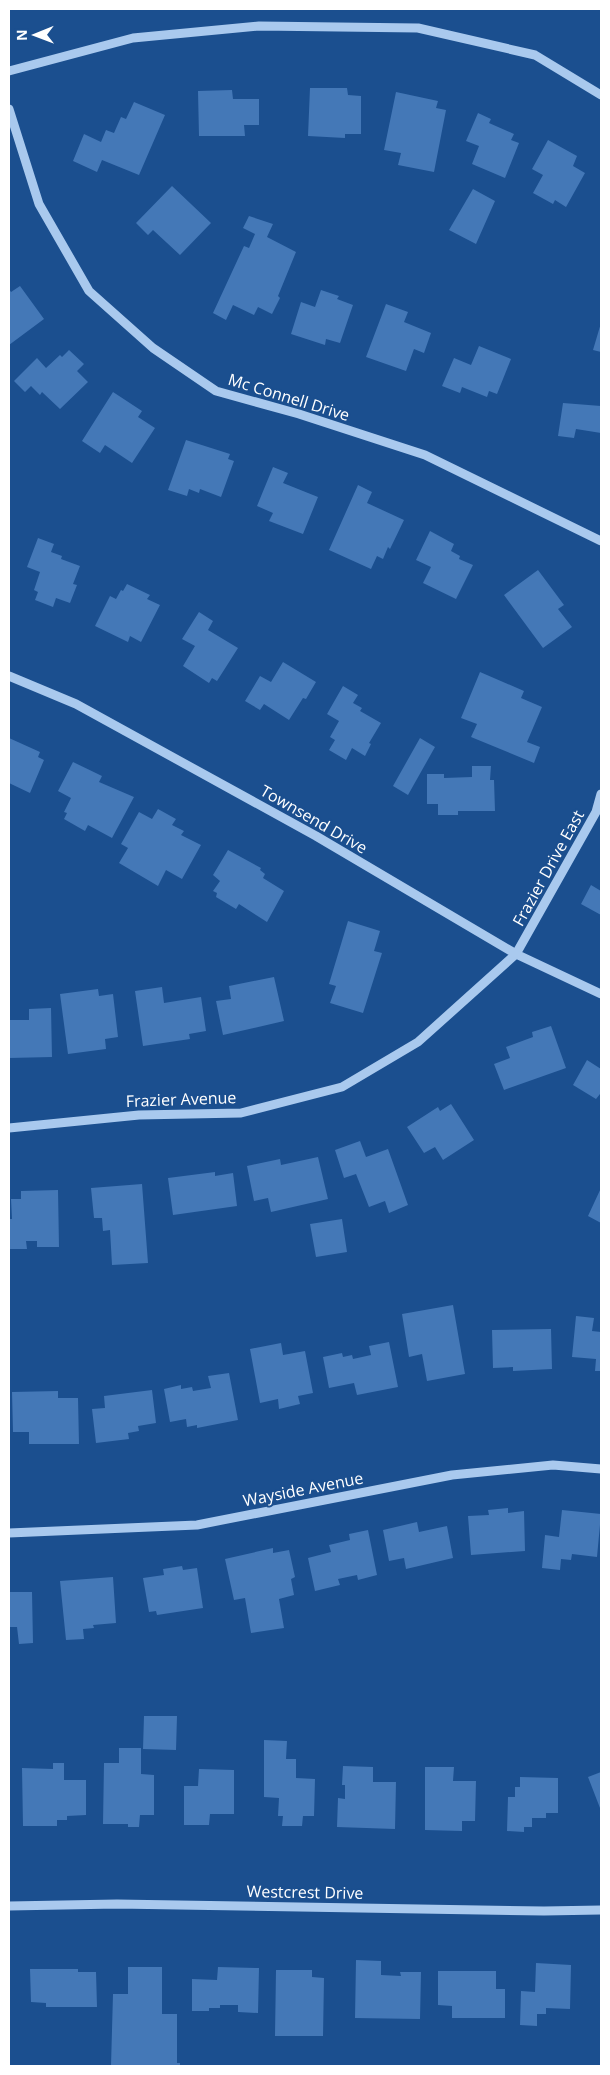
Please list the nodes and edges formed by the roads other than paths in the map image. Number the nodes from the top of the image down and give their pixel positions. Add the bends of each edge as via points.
1 (9, 71) edge
2 (601, 95) edge
3 (9, 109) edge
4 (601, 541) edge
5 (9, 676) edge
6 (601, 794) edge
7 (516, 954) junction
8 (601, 994) edge
9 (9, 1128) edge
10 (601, 1469) edge
11 (9, 1534) edge
12 (9, 1906) edge
13 (601, 1910) edge

1 - 2 street via 133,38 259,26 418,28 535,55
3 - 4 street, Mc Connell Drive via 39,204 89,291 153,348 216,391 425,455
5 - 7 street, Townsend Drive via 76,704 316,836
6 - 7 street, Frazier Drive East via 596,812
7 - 8 street, Townsend Drive
7 - 9 street, Frazier Avenue via 418,1042 342,1087 240,1113 139,1115
10 - 11 street, Wayside Avenue via 553,1465 452,1475 197,1526
12 - 13 street, Westcrest Drive via 117,1904

